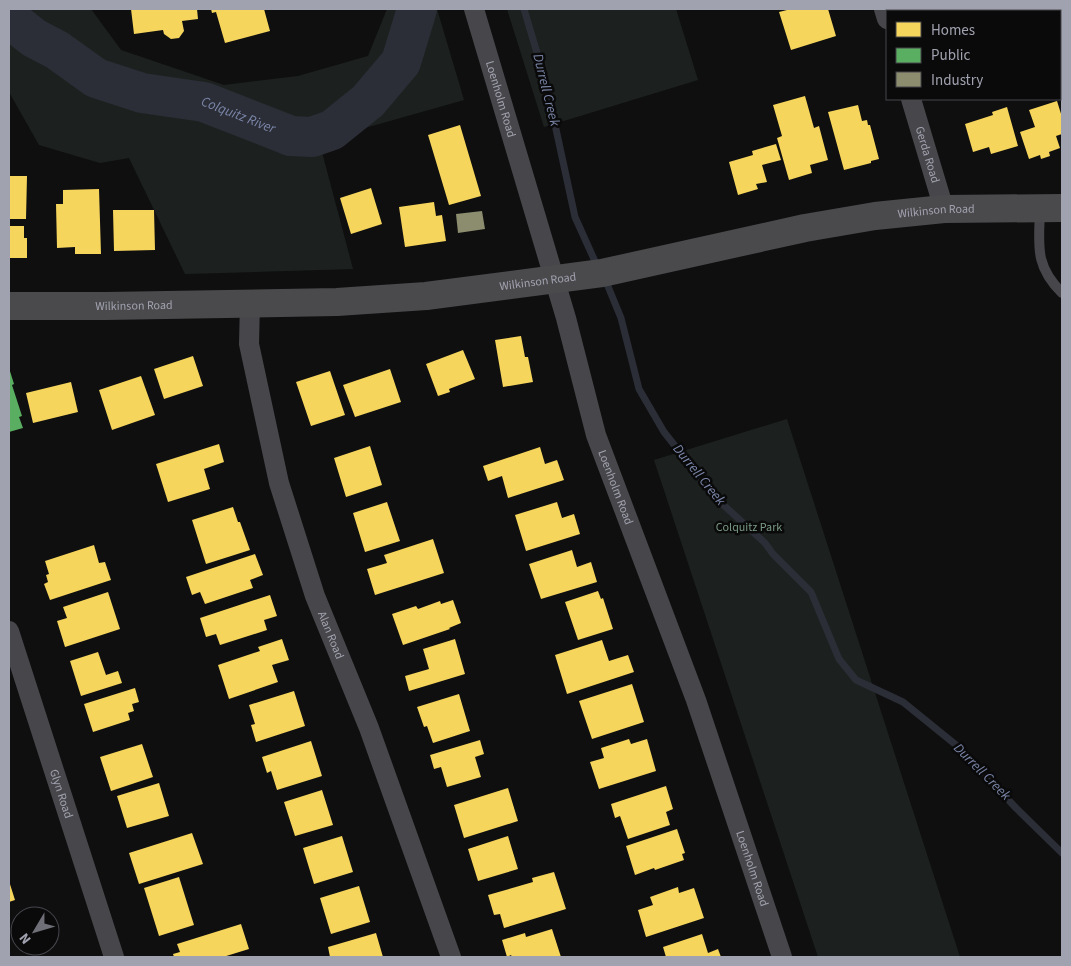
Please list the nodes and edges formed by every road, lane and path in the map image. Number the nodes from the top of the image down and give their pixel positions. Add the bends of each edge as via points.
1 (474, 9) edge
2 (911, 100) edge
3 (1051, 208) edge
4 (944, 210) junction
5 (555, 280) junction
6 (1062, 293) edge
7 (250, 302) junction
8 (9, 306) edge
9 (9, 632) edge
10 (114, 957) edge
11 (451, 957) edge
12 (782, 957) edge

1 - 5 street, Loenholm Road
2 - 4 street, Gerda Road
3 - 4 main road, Wilkinson Road
3 - 6 lane via 1039,256
4 - 5 main road, Wilkinson Road via 875,216 805,228 602,273
5 - 7 main road, Wilkinson Road via 337,302
5 - 12 street, Loenholm Road via 596,435 696,700
7 - 8 main road, Wilkinson Road
7 - 11 street, Alan Road via 249,344 279,483 297,543 369,728
9 - 10 street, Glyn Road

